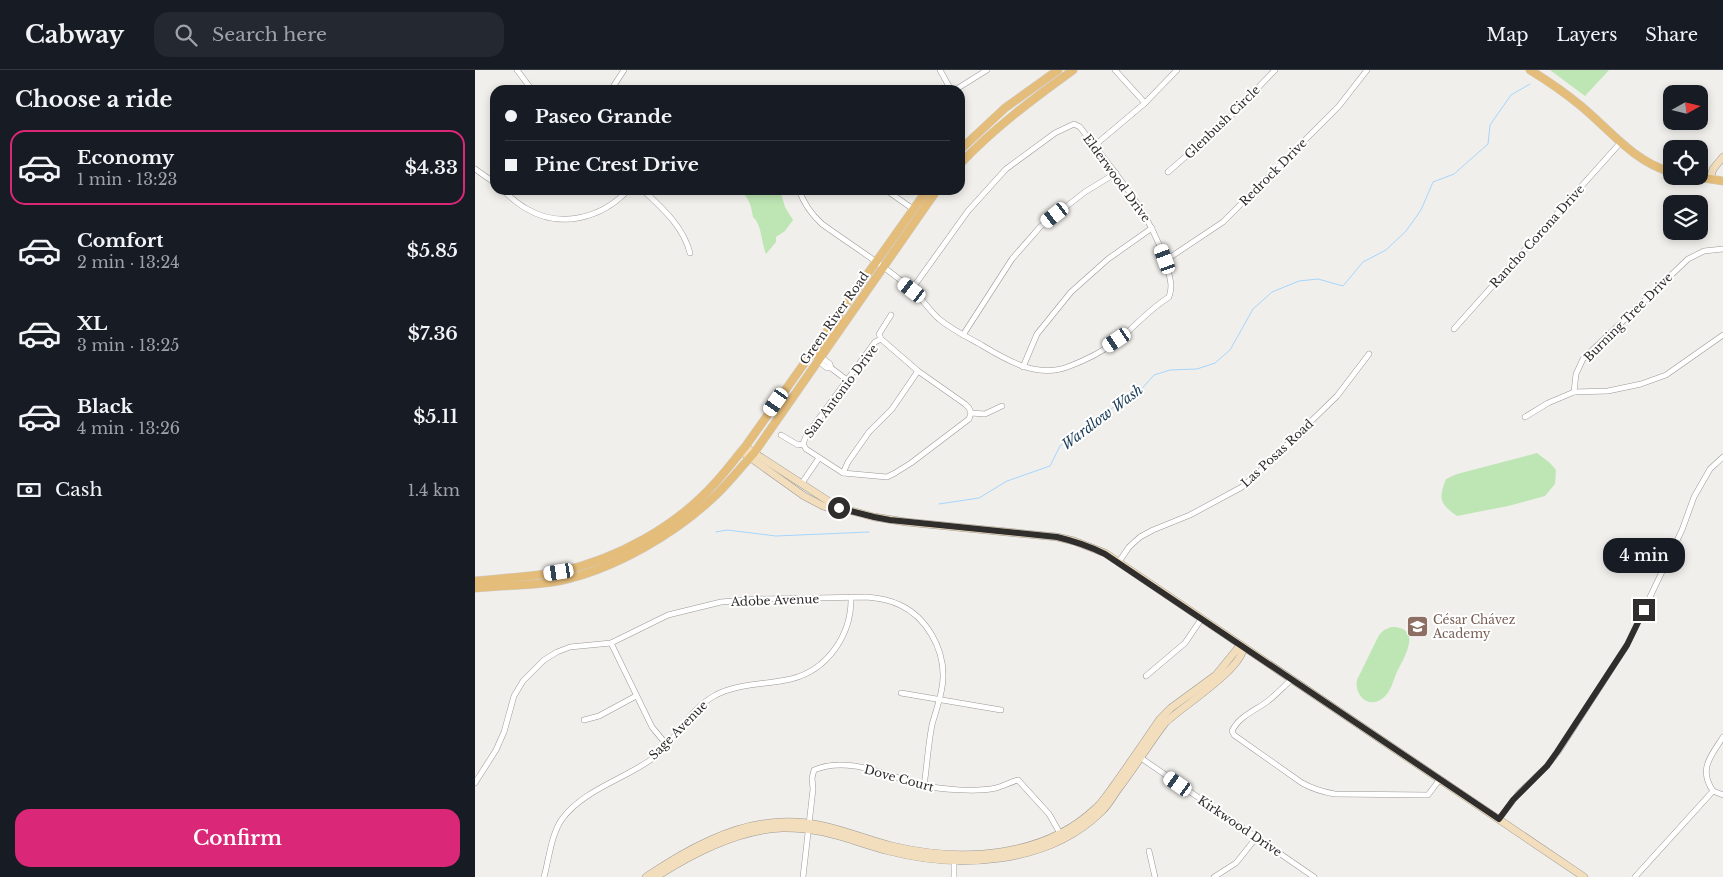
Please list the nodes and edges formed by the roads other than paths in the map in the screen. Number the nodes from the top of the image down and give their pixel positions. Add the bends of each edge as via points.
1 (517, 70) edge
2 (624, 70) edge
3 (940, 70) edge
4 (987, 70) edge
5 (1058, 70) edge
6 (1073, 70) edge
7 (1115, 70) edge
8 (1177, 70) edge
9 (1275, 70) edge
10 (1367, 70) edge
11 (1530, 70) edge
12 (528, 85) edge
13 (614, 85) edge
14 (948, 85) edge
15 (963, 85) edge
16 (1145, 103) junction
17 (1621, 142) junction
18 (965, 145) edge
19 (1095, 146) junction
20 (1723, 157) edge
21 (965, 159) edge
22 (475, 169) edge
23 (1663, 169) edge
24 (1116, 172) junction
25 (1168, 172) dead end
26 (1710, 179) joint
27 (490, 180) edge
28 (1723, 181) edge
29 (509, 195) edge
30 (623, 195) edge
31 (648, 195) edge
32 (801, 195) edge
33 (893, 195) edge
34 (923, 195) edge
35 (934, 195) edge
36 (913, 209) junction
37 (1152, 228) junction
38 (1723, 248) edge
39 (690, 253) dead end
40 (1165, 259) junction
41 (876, 263) junction
42 (884, 268) junction
43 (912, 290) junction
44 (847, 301) junction
45 (891, 315) dead end
46 (1454, 329) dead end
47 (963, 335) junction
48 (1723, 335) edge
49 (881, 339) junction
50 (1369, 354) dead end
51 (819, 359) junction
52 (1023, 367) junction
53 (831, 368) dead end
54 (918, 371) junction
55 (847, 380) junction
56 (1575, 392) junction
57 (1002, 406) dead end
58 (971, 413) junction
59 (1525, 417) dead end
60 (781, 435) dead end
61 (803, 444) junction
62 (743, 449) junction
63 (751, 456) junction
64 (1723, 457) edge
65 (819, 458) junction
66 (843, 473) junction
67 (802, 483) junction
68 (839, 508) junction
69 (1118, 562) junction
70 (475, 581) edge
71 (475, 588) edge
72 (851, 597) junction
73 (1202, 618) junction
74 (611, 643) junction
75 (1243, 647) junction
76 (1146, 676) dead end
77 (1292, 679) junction
78 (901, 693) dead end
79 (636, 696) junction
80 (940, 700) junction
81 (1001, 710) dead end
82 (585, 720) dead end
83 (1723, 737) edge
84 (666, 744) junction
85 (1138, 757) junction
86 (1441, 779) junction
87 (475, 783) edge
88 (924, 786) junction
89 (1713, 791) junction
90 (1723, 795) edge
91 (1499, 819) junction
92 (809, 826) junction
93 (1062, 836) junction
94 (1256, 838) junction
95 (1149, 851) dead end
96 (954, 858) junction
97 (544, 877) edge
98 (646, 877) edge
99 (656, 877) edge
100 (803, 877) edge
101 (954, 877) edge
102 (1155, 877) edge
103 (1214, 877) edge
104 (1314, 877) edge
105 (1584, 877) edge
106 (1635, 877) edge

1 - 12 street
2 - 13 street
3 - 14 street
4 - 15 street
5 - 18 main road via 1005,108
6 - 21 main road via 1014,114
7 - 16 street
8 - 16 street
9 - 25 street, Glenbush Circle via 1223,124
10 - 40 street, Redrock Drive via 1339,106 1223,222
11 - 17 main road via 1567,95
16 - 19 street
17 - 23 main road via 1649,163
17 - 46 street, Rancho Corona Drive
19 - 24 street, Elderwood Drive
19 - 43 street, Elderwood Drive via 1075,124 1055,134 1006,170 968,211
20 - 26 main road via 1713,169
22 - 27 street
24 - 37 street, Elderwood Drive
24 - 47 street via 1040,227 1008,265
26 - 28 main road
29 - 30 street via 539,215 566,220 600,212
31 - 39 street via 681,230
32 - 41 street via 822,224
33 - 36 street
34 - 36 main road, Green River Road
35 - 42 main road, Green River Road
36 - 41 main road, Green River Road
37 - 40 street, Elderwood Drive
37 - 52 street via 1108,259 1071,292 1037,334
38 - 56 street, Burning Tree Drive via 1688,258 1602,340 1583,359 1576,374
40 - 52 street, Elderwood Drive via 1172,283 1169,297 1122,336 1069,367 1037,370
41 - 42 street
41 - 44 main road, Green River Road
42 - 43 street
42 - 51 main road, Green River Road
43 - 47 street via 947,326
44 - 51 main road via 837,324 817,352
44 - 62 main road, Green River Road
45 - 49 street via 879,334
47 - 52 street
48 - 56 street via 1666,375 1608,392
49 - 54 street
49 - 55 street, San Antonio Drive via 875,342
50 - 69 street, Las Posas Road via 1337,396 1247,482 1215,502 1140,537
51 - 63 main road, Green River Road
53 - 55 street
54 - 58 street via 965,404
54 - 66 street via 893,409 869,432
55 - 61 street, San Antonio Drive
56 - 59 street via 1548,402
57 - 58 street via 985,414
58 - 66 street via 969,419 895,474 880,477
60 - 61 street via 798,445
61 - 65 street
62 - 63 main road
62 - 70 main road, Green River Road via 716,483 685,511 614,554 559,572
63 - 67 main road
63 - 68 main road via 814,501 832,509
63 - 71 main road, Green River Road via 698,510 664,536 626,557 560,581
64 - 91 street via 1710,469 1693,497 1682,530 1627,645 1547,766
65 - 66 street
65 - 67 street
67 - 68 main road
68 - 69 main road via 890,520 1057,537 1091,547
69 - 73 main road
72 - 74 street, Adobe Avenue via 721,602 668,614
72 - 80 street, Adobe Avenue via 891,601 923,622 937,643 941,659
72 - 84 street, Sage Avenue via 843,636 821,664 792,679 733,689 714,696 694,712
73 - 75 main road
73 - 76 street via 1185,643
74 - 79 street
74 - 87 street, Adobe Avenue via 570,647 544,660 533,670 514,696 497,750
75 - 77 main road
75 - 85 main road via 1238,648 1216,675 1160,719
77 - 86 main road
77 - 86 street via 1269,701 1234,726 1234,735 1303,783 1325,792 1428,795
78 - 80 street
79 - 82 street
79 - 84 street via 652,727
80 - 81 street
80 - 88 street, Adobe Avenue via 932,726
83 - 89 street via 1705,769
84 - 97 street, Sage Avenue via 656,756 609,782 562,820
85 - 93 main road via 1097,808
85 - 94 street, Kirkwood Drive
86 - 91 main road
88 - 92 street, Dove Court via 858,767 825,766 814,770
88 - 93 street, Dove Court via 957,790 995,788 1018,780 1049,814
89 - 90 street
89 - 106 street
91 - 105 main road
92 - 96 main road via 889,851 935,860
92 - 98 main road via 769,823 734,832 711,840
92 - 99 main road via 770,829 736,837
92 - 100 street, Dove Court
93 - 96 main road via 1029,852 1012,856
94 - 103 street via 1237,863
94 - 104 street, Kirkwood Drive
95 - 102 street
96 - 101 street

